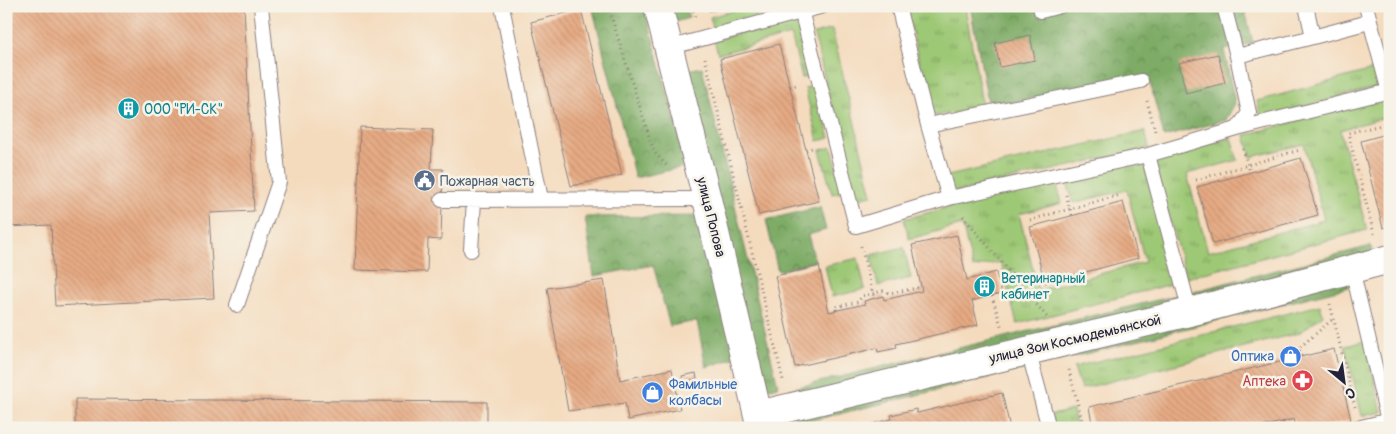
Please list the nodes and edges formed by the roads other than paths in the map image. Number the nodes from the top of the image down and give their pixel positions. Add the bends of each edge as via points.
1 (261, 6) edge
2 (502, 6) edge
3 (658, 6) edge
4 (823, 6) edge
5 (898, 6) edge
6 (1040, 6) edge
7 (1060, 6) edge
8 (1224, 6) edge
9 (1306, 6) edge
10 (1366, 6) edge
11 (800, 9) edge
12 (1369, 22) junction
13 (1312, 36) junction
14 (668, 48) junction
15 (1237, 56) junction
16 (1141, 81) road end
17 (1390, 91) edge
18 (928, 125) junction
19 (1237, 129) junction
20 (1154, 153) junction
21 (949, 198) junction
22 (541, 199) junction
23 (707, 199) junction
24 (442, 200) dead end
25 (474, 200) junction
26 (471, 250) dead end
27 (1383, 250) edge
28 (1352, 269) junction
29 (237, 305) dead end
30 (1190, 312) junction
31 (1028, 350) junction
32 (1389, 421) edge
33 (760, 422) edge
34 (1358, 427) edge
35 (1048, 428) edge

1 - 29 lane via 279,182
2 - 22 lane
3 - 14 street, улица Попова
4 - 11 lane
5 - 18 lane
6 - 7 lane via 1041,11
8 - 15 lane
9 - 13 lane
10 - 12 lane
11 - 14 lane
11 - 21 lane via 856,226
12 - 13 lane
12 - 17 lane
13 - 15 lane
14 - 23 street, улица Попова
15 - 19 lane via 1249,113
16 - 18 lane
17 - 19 lane
18 - 21 lane
19 - 20 lane
20 - 21 lane
20 - 30 lane
22 - 23 lane
22 - 25 lane
23 - 33 street, улица Попова
24 - 25 lane
25 - 26 lane
27 - 28 street, улица Зои Космодемьянской
28 - 30 street, улица Зои Космодемьянской
28 - 32 lane
30 - 31 street, улица Зои Космодемьянской
31 - 33 street, улица Зои Космодемьянской
31 - 35 lane
32 - 34 lane

